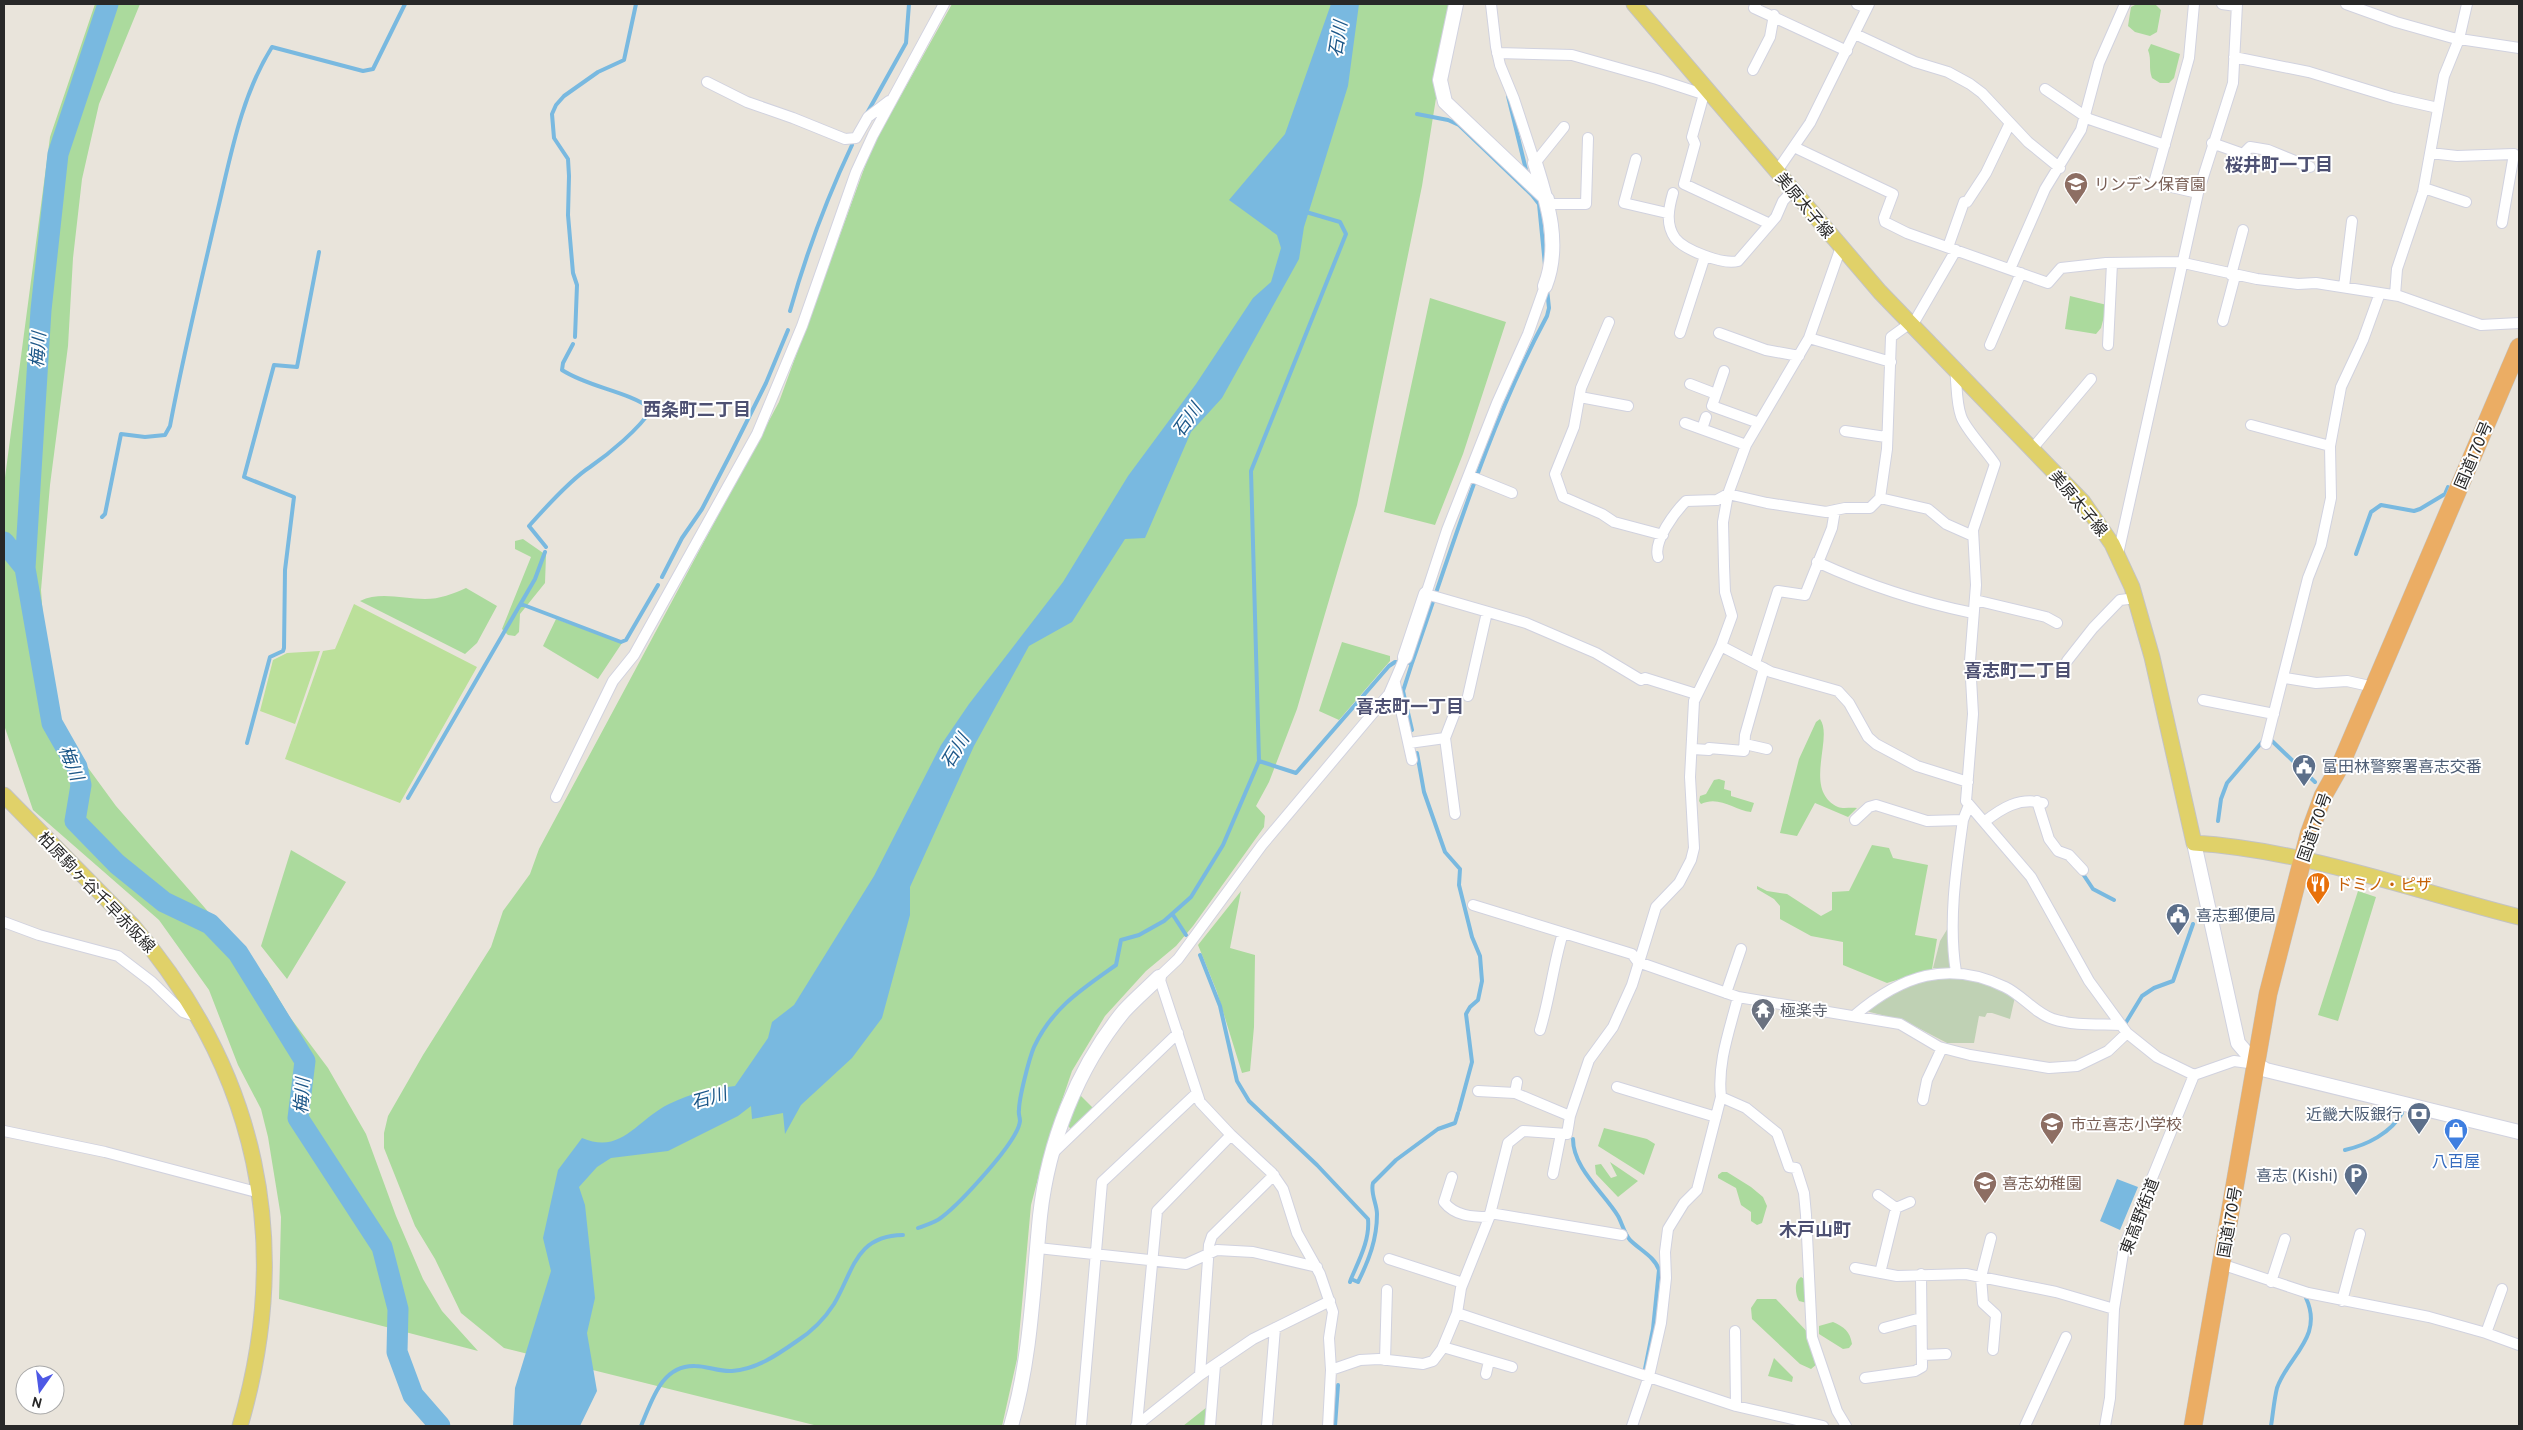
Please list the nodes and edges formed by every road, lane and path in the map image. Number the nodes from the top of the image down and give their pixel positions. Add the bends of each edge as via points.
1 (944, 4) edge
2 (1456, 4) edge
3 (1492, 4) edge
4 (1634, 4) edge
5 (1756, 4) edge
6 (2125, 4) edge
7 (2194, 4) edge
8 (2222, 4) edge
9 (2346, 4) edge
10 (2467, 4) edge
11 (1864, 5) edge
12 (2236, 5) edge
13 (1774, 15) junction
14 (1855, 34) junction
15 (2459, 39) junction
16 (2519, 48) edge
17 (1847, 51) junction
18 (1497, 53) junction
19 (2234, 57) junction
20 (1753, 70) dead end
21 (707, 82) dead end
22 (2045, 90) dead end
23 (1709, 96) junction
24 (892, 99) junction
25 (2438, 108) junction
26 (2085, 116) junction
27 (2010, 122) junction
28 (1564, 127) dead end
29 (1588, 138) dead end
30 (2212, 143) junction
31 (2165, 145) junction
32 (1794, 147) junction
33 (2430, 153) junction
34 (1636, 158) dead end
35 (1535, 164) junction
36 (2310, 167) dead end
37 (2060, 168) junction
38 (1777, 171) junction
39 (2424, 188) junction
40 (1793, 190) junction
41 (1673, 193) dead end
42 (2198, 193) junction
43 (1547, 202) junction
44 (2466, 202) dead end
45 (1667, 213) junction
46 (2352, 221) dead end
47 (2502, 222) dead end
48 (1770, 224) junction
49 (2243, 230) dead end
50 (1841, 246) junction
51 (1952, 249) junction
52 (1705, 256) junction
53 (2112, 263) junction
54 (2181, 263) junction
55 (2010, 269) junction
56 (2021, 273) junction
57 (2233, 275) junction
58 (1545, 286) joint
59 (2344, 287) junction
60 (2380, 293) junction
61 (2395, 295) junction
62 (2224, 321) dead end
63 (1609, 322) dead end
64 (1910, 323) junction
65 (2519, 323) edge
66 (1680, 333) dead end
67 (1719, 333) dead end
68 (1809, 338) junction
69 (1990, 345) dead end
70 (2108, 345) dead end
71 (2519, 347) edge
72 (1799, 356) junction
73 (1891, 362) junction
74 (1955, 369) junction
75 (1724, 371) dead end
76 (2091, 379) dead end
77 (1690, 384) dead end
78 (1716, 394) junction
79 (1580, 397) junction
80 (1628, 406) dead end
81 (1706, 417) dead end
82 (1685, 423) dead end
83 (1759, 423) junction
84 (2251, 424) dead end
85 (1702, 429) junction
86 (1846, 431) dead end
87 (1886, 437) junction
88 (1746, 445) junction
89 (2330, 446) junction
90 (2032, 449) junction
91 (1475, 477) junction
92 (1512, 493) dead end
93 (1728, 494) junction
94 (1880, 498) junction
95 (1835, 510) junction
96 (1663, 535) junction
97 (1973, 536) junction
98 (2118, 554) junction
99 (1658, 557) dead end
100 (1817, 562) junction
101 (1426, 594) junction
102 (2136, 598) dead end
103 (1975, 600) junction
104 (1487, 612) junction
105 (1973, 613) junction
106 (2057, 622) dead end
107 (1721, 646) junction
108 (1405, 658) joint
109 (2066, 661) dead end
110 (1759, 665) junction
111 (2285, 678) junction
112 (1395, 683) junction
113 (2374, 687) junction
114 (1696, 694) junction
115 (1468, 696) dead end
116 (2203, 700) dead end
117 (1457, 707) dead end
118 (2274, 714) junction
119 (1445, 738) junction
120 (1409, 743) junction
121 (1745, 744) junction
122 (2266, 744) dead end
123 (1693, 749) junction
124 (1766, 749) dead end
125 (1412, 760) dead end
126 (1968, 782) junction
127 (4, 794) edge
128 (556, 797) dead end
129 (1969, 805) junction
130 (1456, 814) dead end
131 (1854, 820) dead end
132 (1963, 820) junction
133 (1984, 822) junction
134 (2194, 843) junction
135 (2302, 860) junction
136 (2082, 870) dead end
137 (1473, 905) dead end
138 (2519, 917) edge
139 (4, 922) edge
140 (1562, 933) junction
141 (1741, 949) dead end
142 (1638, 962) junction
143 (1956, 972) junction
144 (1159, 977) junction
145 (1726, 993) junction
146 (1738, 997) junction
147 (1855, 1015) junction
148 (198, 1017) junction
149 (2124, 1029) junction
150 (1540, 1030) dead end
151 (1178, 1033) junction
152 (1942, 1048) junction
153 (2256, 1064) junction
154 (2194, 1075) junction
155 (1517, 1082) dead end
156 (1617, 1087) dead end
157 (1478, 1091) dead end
158 (1197, 1093) junction
159 (1515, 1093) junction
160 (1721, 1097) junction
161 (1923, 1100) dead end
162 (1570, 1116) junction
163 (1716, 1117) junction
164 (4, 1131) edge
165 (2519, 1132) edge
166 (1561, 1134) junction
167 (1231, 1135) junction
168 (1053, 1154) junction
169 (1553, 1174) dead end
170 (1274, 1175) junction
171 (1452, 1177) dead end
172 (260, 1193) junction
173 (1878, 1195) dead end
174 (1910, 1202) dead end
175 (1896, 1208) junction
176 (1490, 1215) junction
177 (2360, 1234) dead end
178 (1622, 1235) dead end
179 (1991, 1238) dead end
180 (2285, 1238) dead end
181 (1038, 1248) junction
182 (1096, 1254) junction
183 (1208, 1254) junction
184 (1389, 1259) dead end
185 (1153, 1260) junction
186 (2221, 1264) junction
187 (1317, 1267) junction
188 (1855, 1268) dead end
189 (1880, 1273) junction
190 (1920, 1274) junction
191 (1981, 1277) junction
192 (2271, 1282) junction
193 (1462, 1283) junction
194 (2502, 1288) dead end
195 (1387, 1290) dead end
196 (1330, 1301) junction
197 (2342, 1301) junction
198 (2114, 1309) junction
199 (1457, 1313) junction
200 (1921, 1318) junction
201 (1275, 1328) junction
202 (1884, 1328) dead end
203 (1736, 1332) dead end
204 (2486, 1333) junction
205 (2066, 1337) dead end
206 (2519, 1345) edge
207 (1443, 1347) junction
208 (1993, 1350) dead end
209 (1946, 1354) dead end
210 (1922, 1355) junction
211 (1385, 1360) junction
212 (1489, 1361) junction
213 (1215, 1365) junction
214 (1512, 1367) dead end
215 (1331, 1370) junction
216 (1486, 1374) dead end
217 (1200, 1375) junction
218 (1649, 1376) junction
219 (1865, 1378) dead end
220 (1736, 1406) junction
221 (1792, 1422) edge
222 (1136, 1425) edge
223 (240, 1426) edge
224 (1011, 1426) edge
225 (1081, 1426) edge
226 (1210, 1426) edge
227 (1267, 1426) edge
228 (1328, 1426) edge
229 (1632, 1426) edge
230 (1823, 1426) edge
231 (1846, 1426) edge
232 (2025, 1426) edge
233 (2105, 1426) edge
234 (2193, 1426) edge

1 - 24 street
2 - 43 street via 1440,80 1445,102
3 - 18 street
4 - 23 main road, 美原太子線
5 - 13 street via 1754,8
6 - 26 street via 2099,63
7 - 31 street via 2189,58
8 - 12 street
9 - 15 street
10 - 15 street
11 - 14 street
12 - 19 street
13 - 17 street
13 - 20 street via 1770,37
14 - 17 street
14 - 27 street via 1970,84
15 - 16 street
15 - 25 street via 2444,76
17 - 32 street
18 - 23 street via 1572,55
18 - 35 street
19 - 25 street via 2309,72
19 - 30 street via 2234,83
21 - 24 street via 747,102 846,139 856,138 868,117
22 - 26 street
23 - 38 main road, 美原太子線
23 - 48 street via 1692,137 1695,144 1684,184
24 - 128 street via 856,172 802,326 757,434 634,655 613,681
25 - 33 street
26 - 31 street
26 - 37 street
27 - 37 street via 2028,142
27 - 51 street via 1986,172 1964,202
28 - 35 street
29 - 43 street via 1586,204
30 - 36 street via 2243,154 2250,147 2268,150
30 - 42 street
31 - 42 street via 2154,183
32 - 38 street
32 - 51 street via 1890,192 1893,194 1885,222
33 - 39 street
33 - 47 street via 2457,156 2514,154
34 - 45 street via 1624,203
35 - 43 street
37 - 55 street via 2045,189
38 - 40 main road, 美原太子線
39 - 44 street
39 - 61 street via 2397,269
40 - 48 street
40 - 50 main road, 美原太子線
41 - 45 street
42 - 54 street
43 - 58 street via 1553,232 1552,268
45 - 52 street via 1674,237
46 - 59 street
48 - 52 street via 1738,261 1729,263
49 - 57 street
50 - 64 main road, 美原太子線
50 - 68 street
51 - 55 street
51 - 64 street via 1916,319
52 - 66 street
53 - 54 street
53 - 56 street via 2061,268 2048,283
53 - 70 street
54 - 57 street
54 - 98 street
55 - 56 street
56 - 69 street
57 - 59 street
57 - 62 street
58 - 91 street via 1497,403
59 - 60 street
60 - 61 street
60 - 89 street via 2341,387
61 - 65 street via 2472,323
63 - 79 street
64 - 73 street via 1891,337
64 - 74 main road, 美原太子線
67 - 72 street via 1766,350
68 - 72 street
68 - 73 street
71 - 113 highway, 国道170号
72 - 83 street
73 - 87 street via 1890,416
74 - 90 main road, 美原太子線
74 - 97 street via 1960,415 1994,464
75 - 78 street
76 - 90 street
77 - 78 street
78 - 83 street via 1712,406
79 - 80 street
79 - 96 street via 1574,427 1555,474 1563,497 1614,522
81 - 85 street
82 - 85 street
83 - 88 street
84 - 89 street
85 - 88 street
86 - 87 street
87 - 94 street
88 - 93 street
89 - 111 street via 2332,498 2321,545 2308,578
90 - 98 main road, 美原太子線 via 2083,502
91 - 92 street
91 - 101 street via 1447,530
93 - 95 street via 1816,511
93 - 96 street via 1717,500 1686,501 1674,513
93 - 107 street via 1723,522 1724,566 1725,592 1732,616
94 - 95 street via 1870,508
94 - 97 street via 1928,509 1946,524
95 - 100 street via 1832,528
96 - 99 street via 1656,552
97 - 103 street
98 - 134 main road, 美原太子線 via 2144,628
100 - 105 street via 1851,578
100 - 110 street via 1805,595 1778,591
101 - 104 street
101 - 108 street
102 - 109 street via 2120,600
103 - 105 street
103 - 106 street
104 - 114 street via 1526,623 1596,652 1641,680 1646,678
104 - 115 street
105 - 126 street via 1970,661 1973,714
107 - 110 street
107 - 114 street
108 - 112 street
110 - 121 street
110 - 126 street via 1771,672 1838,691 1849,702 1868,738 1876,744 1917,766
111 - 113 street via 2316,682 2348,681
111 - 118 street
112 - 120 street
112 - 144 street via 1262,845 1178,959
113 - 135 highway, 国道170号 via 2340,766 2323,796
114 - 123 street
116 - 118 street
117 - 119 street
118 - 122 street
119 - 120 street
119 - 130 street
120 - 125 street
121 - 123 street via 1744,751
121 - 124 street
123 - 142 street via 1690,785 1694,848 1691,860 1679,883 1656,907
126 - 129 street via 1966,802
127 - 148 main road, 柏原駒ヶ谷千早赤阪線 via 134,926 170,972
129 - 132 street
129 - 133 street
131 - 132 street via 1876,805 1927,820
132 - 143 street via 1953,916
133 - 136 street via 2005,806 2040,802 2049,839 2058,851 2069,855
133 - 149 street via 2031,876 2089,981
134 - 135 main road via 2244,847
134 - 153 street via 2238,1043
135 - 138 main road
135 - 153 highway, 国道170号 via 2268,994
137 - 140 street
139 - 148 street via 118,956 183,1012
140 - 142 street via 1632,954
140 - 150 street via 1549,985 1549,1004
141 - 145 street
142 - 145 street
142 - 162 street via 1632,985 1613,1027 1589,1060
143 - 147 street via 1935,974 1888,989
143 - 149 street via 2006,988 2052,1019
144 - 151 street
144 - 168 street via 1125,1011 1092,1057 1070,1101
145 - 146 street
146 - 147 street via 1844,1016
146 - 160 street via 1722,1058
147 - 152 street via 1900,1024
148 - 172 main road, 柏原駒ヶ谷千早赤阪線 via 235,1093 251,1144
149 - 152 street via 2108,1052 2077,1066 2050,1068
149 - 154 street via 2157,1057
151 - 158 street
151 - 168 street
152 - 161 street via 1927,1080
153 - 154 street via 2234,1061
153 - 165 street via 2266,1070
153 - 186 highway, 国道170号
154 - 198 street, 東高野街道 via 2124,1247
155 - 159 street
156 - 163 street
157 - 159 street
158 - 167 street via 1200,1102
158 - 182 street via 1102,1182
159 - 162 street
160 - 163 street
160 - 231 street via 1746,1108 1772,1129 1782,1145 1789,1167 1796,1168 1804,1193 1812,1337 1837,1411
162 - 166 street via 1567,1134
163 - 218 street via 1697,1190 1684,1203 1668,1229 1661,1323
164 - 172 street via 105,1152
166 - 169 street
166 - 176 street via 1523,1131 1508,1143
167 - 170 street
167 - 185 street via 1157,1210
168 - 181 street via 1040,1214
170 - 183 street via 1212,1236
170 - 187 street via 1283,1189 1296,1233
171 - 176 street via 1444,1202 1450,1211 1473,1217
172 - 223 main road, 柏原駒ヶ谷千早赤阪線 via 266,1263 264,1310 254,1375
173 - 175 street
174 - 175 street
175 - 189 street
176 - 178 street
176 - 193 street
177 - 197 street
179 - 191 street
180 - 192 street
181 - 182 street
181 - 224 street via 1031,1320
182 - 185 street
182 - 225 street
183 - 185 street via 1186,1264
183 - 187 street via 1217,1250 1253,1252
183 - 217 street
184 - 193 street
185 - 222 street
186 - 192 street
186 - 234 highway, 国道170号
187 - 196 street
188 - 189 street
189 - 190 street via 1897,1276
190 - 191 street
190 - 200 street
191 - 198 street via 2056,1292
191 - 208 street via 1984,1303 1996,1315
192 - 197 street
193 - 199 street
194 - 204 street
195 - 211 street
196 - 201 street
196 - 215 street via 1333,1312 1329,1338
197 - 204 street via 2429,1317
198 - 233 street, 東高野街道 via 2110,1398
199 - 207 street
199 - 218 street
200 - 202 street
200 - 210 street
201 - 213 street
201 - 227 street
203 - 220 street
204 - 206 street
205 - 232 street
207 - 211 street via 1433,1361 1423,1364
207 - 212 street
209 - 210 street
210 - 219 street via 1922,1367 1915,1372
211 - 215 street via 1360,1360
212 - 214 street
212 - 216 street
213 - 217 street
213 - 226 street
215 - 228 street
217 - 222 street
218 - 220 street
218 - 229 street
220 - 221 street
221 - 230 street

